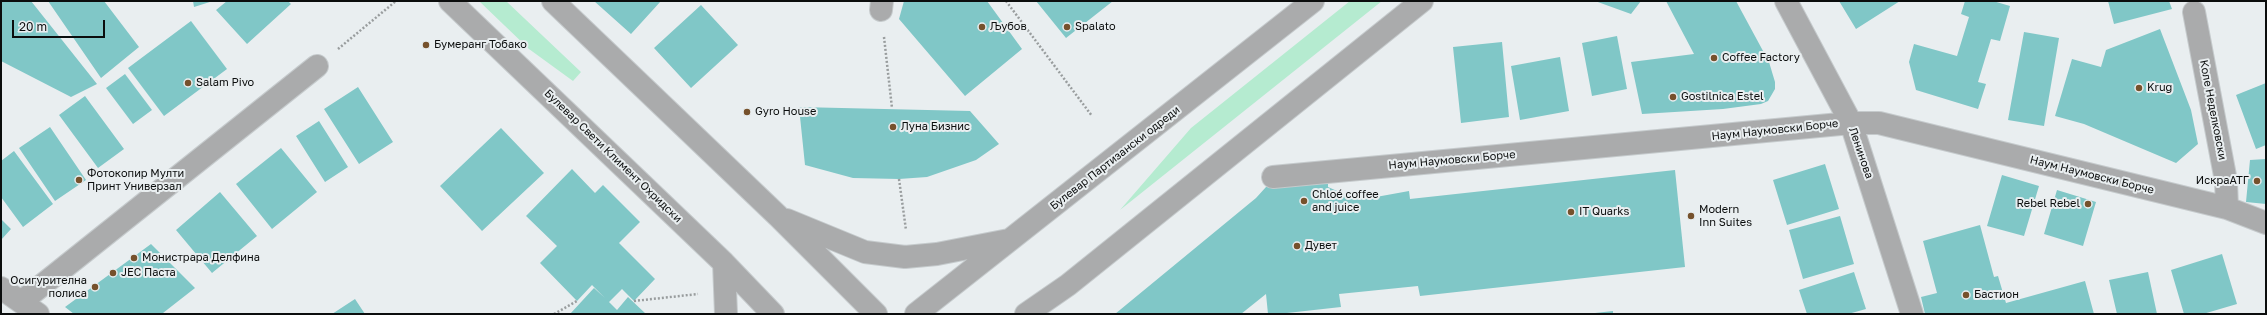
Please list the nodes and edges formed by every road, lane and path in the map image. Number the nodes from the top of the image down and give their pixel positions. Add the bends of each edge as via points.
1 (396, 1) edge
2 (450, 1) edge
3 (553, 1) edge
4 (1006, 1) edge
5 (1313, 1) edge
6 (1422, 1) edge
7 (1786, 1) edge
8 (882, 6) edge
9 (2194, 12) dead end
10 (317, 66) joint
11 (892, 108) dead end
12 (1092, 116) dead end
13 (1851, 123) junction
14 (1273, 177) dead end
15 (899, 179) dead end
16 (2227, 208) junction
17 (778, 216) junction
18 (2266, 223) edge
19 (907, 231) dead end
20 (1012, 239) junction
21 (724, 263) junction
22 (1068, 285) junction
23 (1, 288) edge
24 (701, 294) dead end
25 (577, 301) dead end
26 (634, 301) dead end
27 (30, 308) edge
28 (554, 314) edge
29 (726, 314) edge
30 (773, 314) edge
31 (876, 314) edge
32 (916, 314) edge
33 (1026, 314) edge
34 (1046, 314) edge
35 (1912, 314) edge

1 - 10 path
2 - 21 street, Булевар Свети Климент Охридски
3 - 17 street
4 - 12 path
5 - 20 street, Булевар Партизански одреди
6 - 22 street
7 - 13 street, Ленинова
8 - 11 path
9 - 16 street, Коле Неделковски via 2226,182
10 - 27 street
13 - 14 street, Наум Наумовски Борче
13 - 16 street, Наум Наумовски Борче via 1879,123
13 - 35 street, Ленинова
15 - 19 path
16 - 18 street, Наум Наумовски Борче
17 - 20 street via 865,252 905,257 938,254
17 - 31 street
20 - 32 street, Булевар Партизански одреди
21 - 29 street
21 - 30 street, Булевар Свети Климент Охридски
22 - 33 street
22 - 34 street
23 - 27 street
24 - 26 path
25 - 28 path

